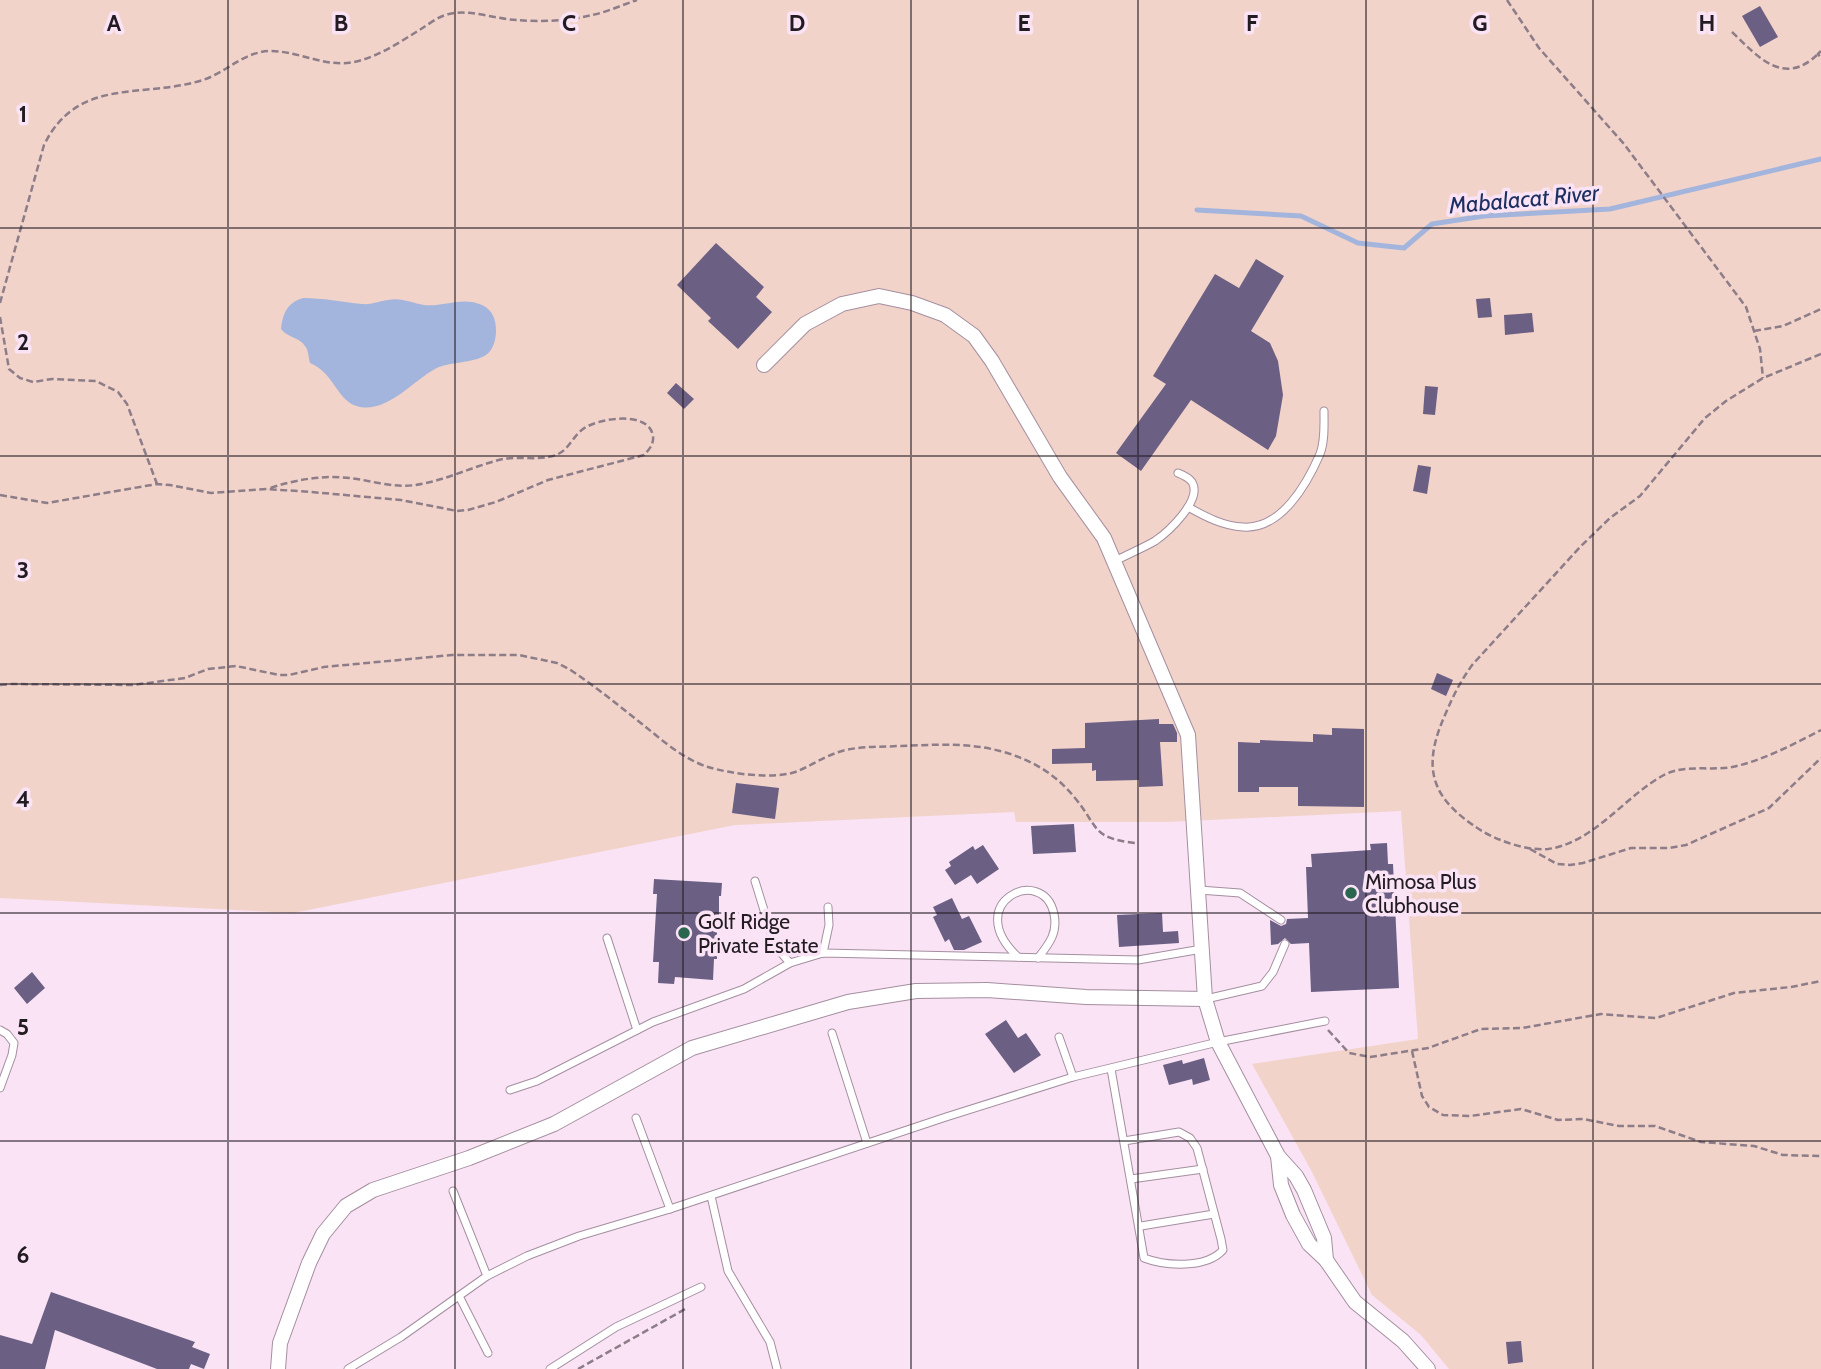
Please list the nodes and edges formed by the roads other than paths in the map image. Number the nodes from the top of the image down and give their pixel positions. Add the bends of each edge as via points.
1 (764, 365) dead end
2 (1324, 411) dead end
3 (1178, 472) dead end
4 (1188, 507) junction
5 (1115, 561) junction
6 (755, 881) dead end
7 (1198, 890) junction
8 (828, 907) dead end
9 (1281, 920) dead end
10 (607, 938) dead end
11 (1284, 944) dead end
12 (1202, 949) junction
13 (823, 953) junction
14 (1017, 957) junction
15 (1038, 958) junction
16 (790, 963) junction
17 (1205, 999) junction
18 (1325, 1021) road end
19 (0, 1030) edge
20 (637, 1030) junction
21 (832, 1033) dead end
22 (1059, 1037) dead end
23 (1218, 1042) junction
24 (1111, 1069) junction
25 (1073, 1077) junction
26 (0, 1088) edge
27 (510, 1090) dead end
28 (636, 1118) dead end
29 (1124, 1142) junction
30 (867, 1143) junction
31 (1203, 1169) junction
32 (1131, 1179) junction
33 (453, 1191) dead end
34 (711, 1196) junction
35 (670, 1209) junction
36 (1214, 1214) junction
37 (1140, 1226) junction
38 (487, 1276) junction
39 (698, 1288) road end
40 (459, 1296) junction
41 (488, 1353) dead end
42 (278, 1369) edge
43 (348, 1369) edge
44 (550, 1369) edge
45 (777, 1369) edge
46 (1428, 1369) edge

1 - 5 street via 805,324 842,304 879,296 945,315 974,337 992,361
2 - 4 lane via 1321,452 1297,494 1266,524 1245,528 1217,523
3 - 4 lane via 1194,488
4 - 5 lane via 1154,541
5 - 7 street via 1188,735
6 - 16 lane via 775,946
7 - 9 lane via 1240,893
7 - 12 street
8 - 13 lane
10 - 20 lane
11 - 17 lane via 1262,986
12 - 15 lane via 1138,960
12 - 17 street
13 - 14 lane
13 - 16 lane
14 - 15 lane
14 - 15 lane via 1001,937 996,918 1008,896 1024,890 1047,900 1054,915 1053,937
16 - 20 lane via 744,989
17 - 23 street
17 - 42 street via 916,991 848,1002 692,1048 554,1124 373,1190 346,1206 323,1234 309,1263 280,1343
18 - 23 lane
19 - 26 lane via 14,1043
20 - 27 lane
21 - 30 lane
22 - 25 lane
23 - 24 lane
23 - 46 street via 1278,1156 1282,1185 1309,1244 1355,1302 1403,1341
24 - 25 lane
24 - 29 lane
25 - 30 lane
28 - 35 lane
29 - 31 lane via 1179,1132 1197,1147
29 - 32 lane
30 - 34 lane
31 - 32 lane
31 - 36 lane
32 - 37 lane
33 - 38 lane
34 - 35 lane
34 - 45 lane via 728,1271 771,1342
35 - 38 lane via 579,1236
36 - 37 lane
36 - 37 lane via 1223,1250 1191,1264 1162,1265 1144,1258
38 - 40 lane
39 - 44 lane via 616,1327
40 - 41 lane
40 - 43 lane

